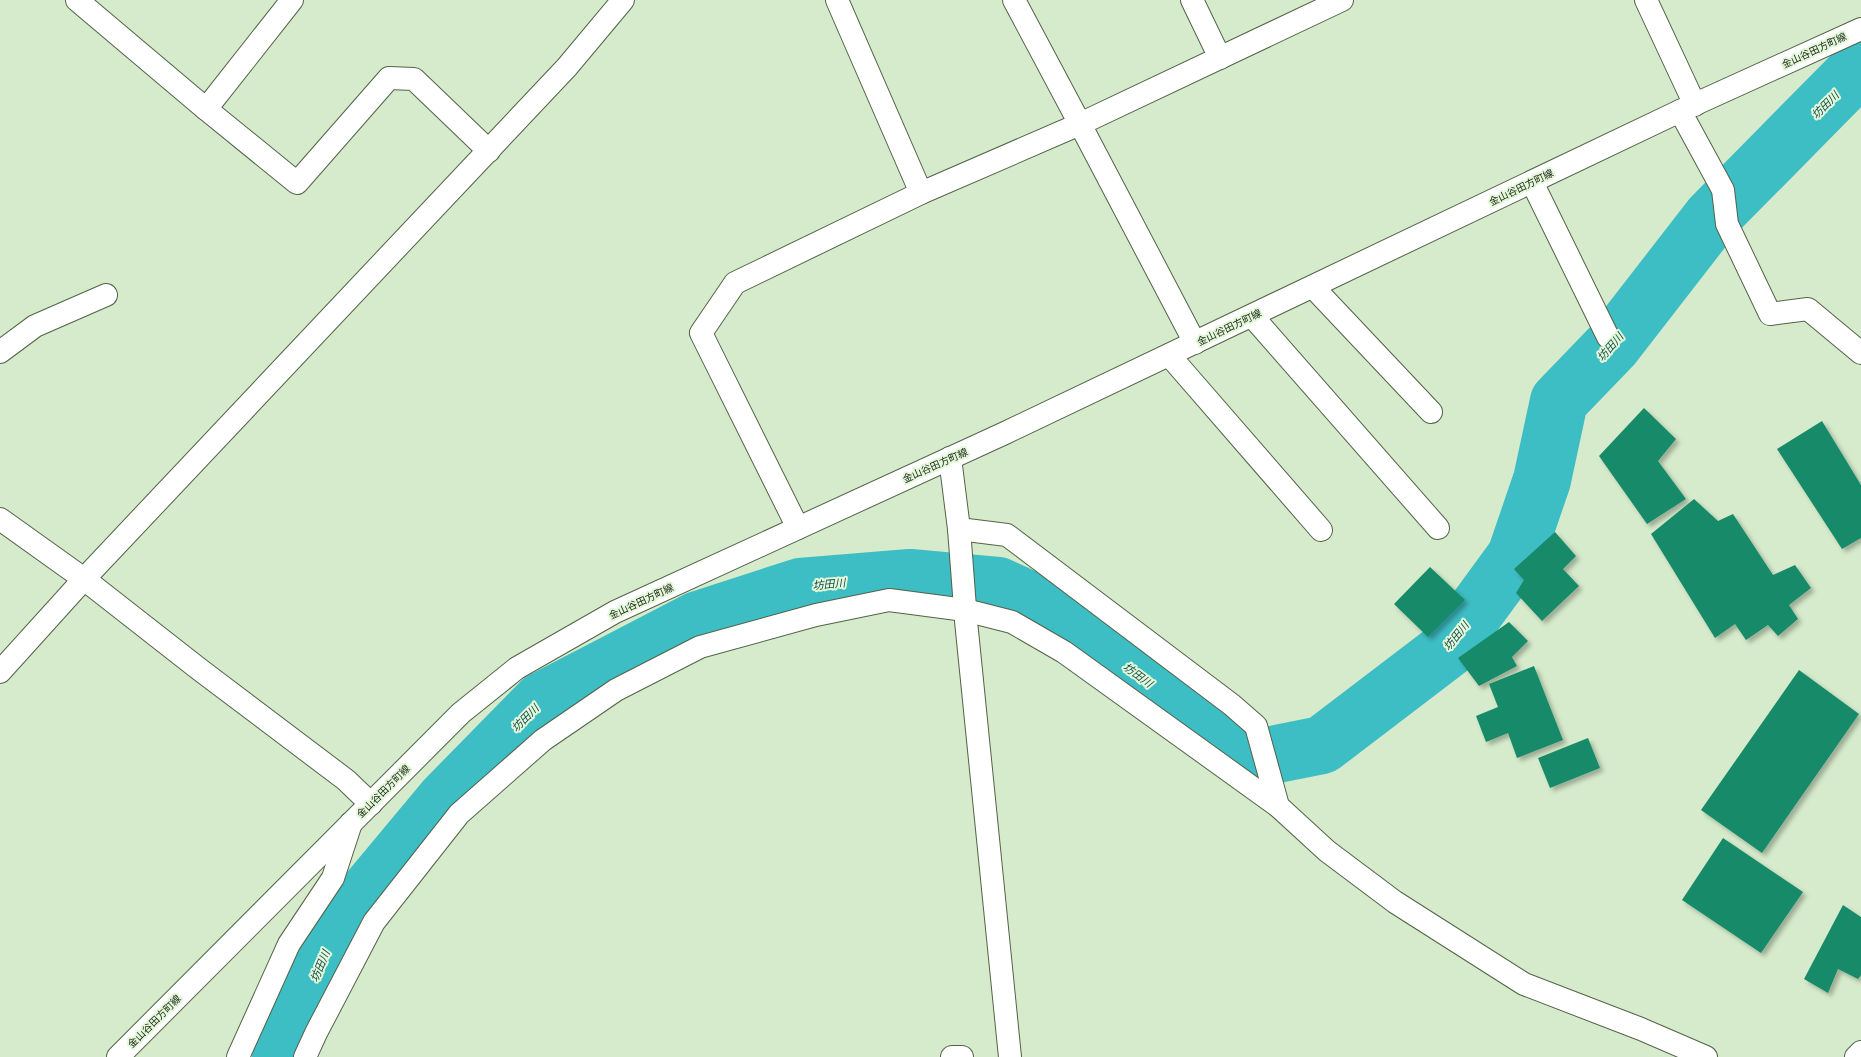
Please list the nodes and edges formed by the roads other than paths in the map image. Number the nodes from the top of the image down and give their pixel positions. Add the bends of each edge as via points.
1 (77, 0) edge
2 (292, 0) edge
3 (623, 0) edge
4 (837, 0) edge
5 (1014, 0) edge
6 (1192, 0) edge
7 (1342, 0) edge
8 (1646, 0) edge
9 (1861, 29) edge
10 (1220, 58) junction
11 (1687, 108) junction
12 (206, 109) junction
13 (1080, 124) junction
14 (489, 151) junction
15 (1532, 182) junction
16 (922, 193) junction
17 (1312, 287) junction
18 (106, 295) dead end
19 (1252, 316) junction
20 (1608, 337) dead end
21 (1195, 343) junction
22 (0, 352) edge
23 (1861, 353) edge
24 (1169, 355) junction
25 (1431, 412) dead end
26 (950, 458) junction
27 (0, 519) edge
28 (798, 528) junction
29 (1438, 528) dead end
30 (1321, 530) dead end
31 (959, 538) junction
32 (84, 579) junction
33 (965, 605) junction
34 (0, 672) edge
35 (371, 804) junction
36 (1278, 806) junction
37 (351, 823) junction
38 (1861, 1052) edge
39 (118, 1057) edge
40 (238, 1057) edge
41 (306, 1057) edge
42 (952, 1057) edge
43 (962, 1057) edge
44 (1010, 1057) edge
45 (1706, 1057) edge
46 (1856, 1057) edge

1 - 12 street
2 - 12 street
3 - 14 street via 567,67
4 - 16 street
5 - 13 street
6 - 10 street
7 - 10 street
8 - 11 street
9 - 11 street, 金山谷田方町線
10 - 13 street
11 - 15 street, 金山谷田方町線
11 - 23 street via 1723,190 1727,224 1770,314 1808,310
12 - 14 street via 297,183 389,78 414,79
13 - 16 street
13 - 21 street
14 - 32 street
15 - 17 street, 金山谷田方町線
15 - 20 street
16 - 28 street via 735,283 701,333
17 - 19 street, 金山谷田方町線
17 - 25 street
18 - 22 street via 35,326
19 - 21 street, 金山谷田方町線
19 - 29 street
21 - 24 street, 金山谷田方町線
24 - 26 street, 金山谷田方町線
24 - 30 street
26 - 28 street, 金山谷田方町線
26 - 31 street
27 - 32 street
28 - 35 street, 金山谷田方町線 via 615,612 517,668 461,713
31 - 33 street
31 - 36 street via 1007,535 1232,705 1256,726
32 - 34 street
32 - 35 street via 199,670 346,780
33 - 36 street via 1012,622 1064,652
33 - 41 street via 889,600 816,615 700,647 616,690 543,740 459,814 374,922
33 - 44 street
35 - 37 street, 金山谷田方町線
36 - 45 street via 1326,851 1395,902 1524,984
37 - 39 street, 金山谷田方町線
37 - 40 street via 333,878 289,944
38 - 46 street
42 - 43 street

